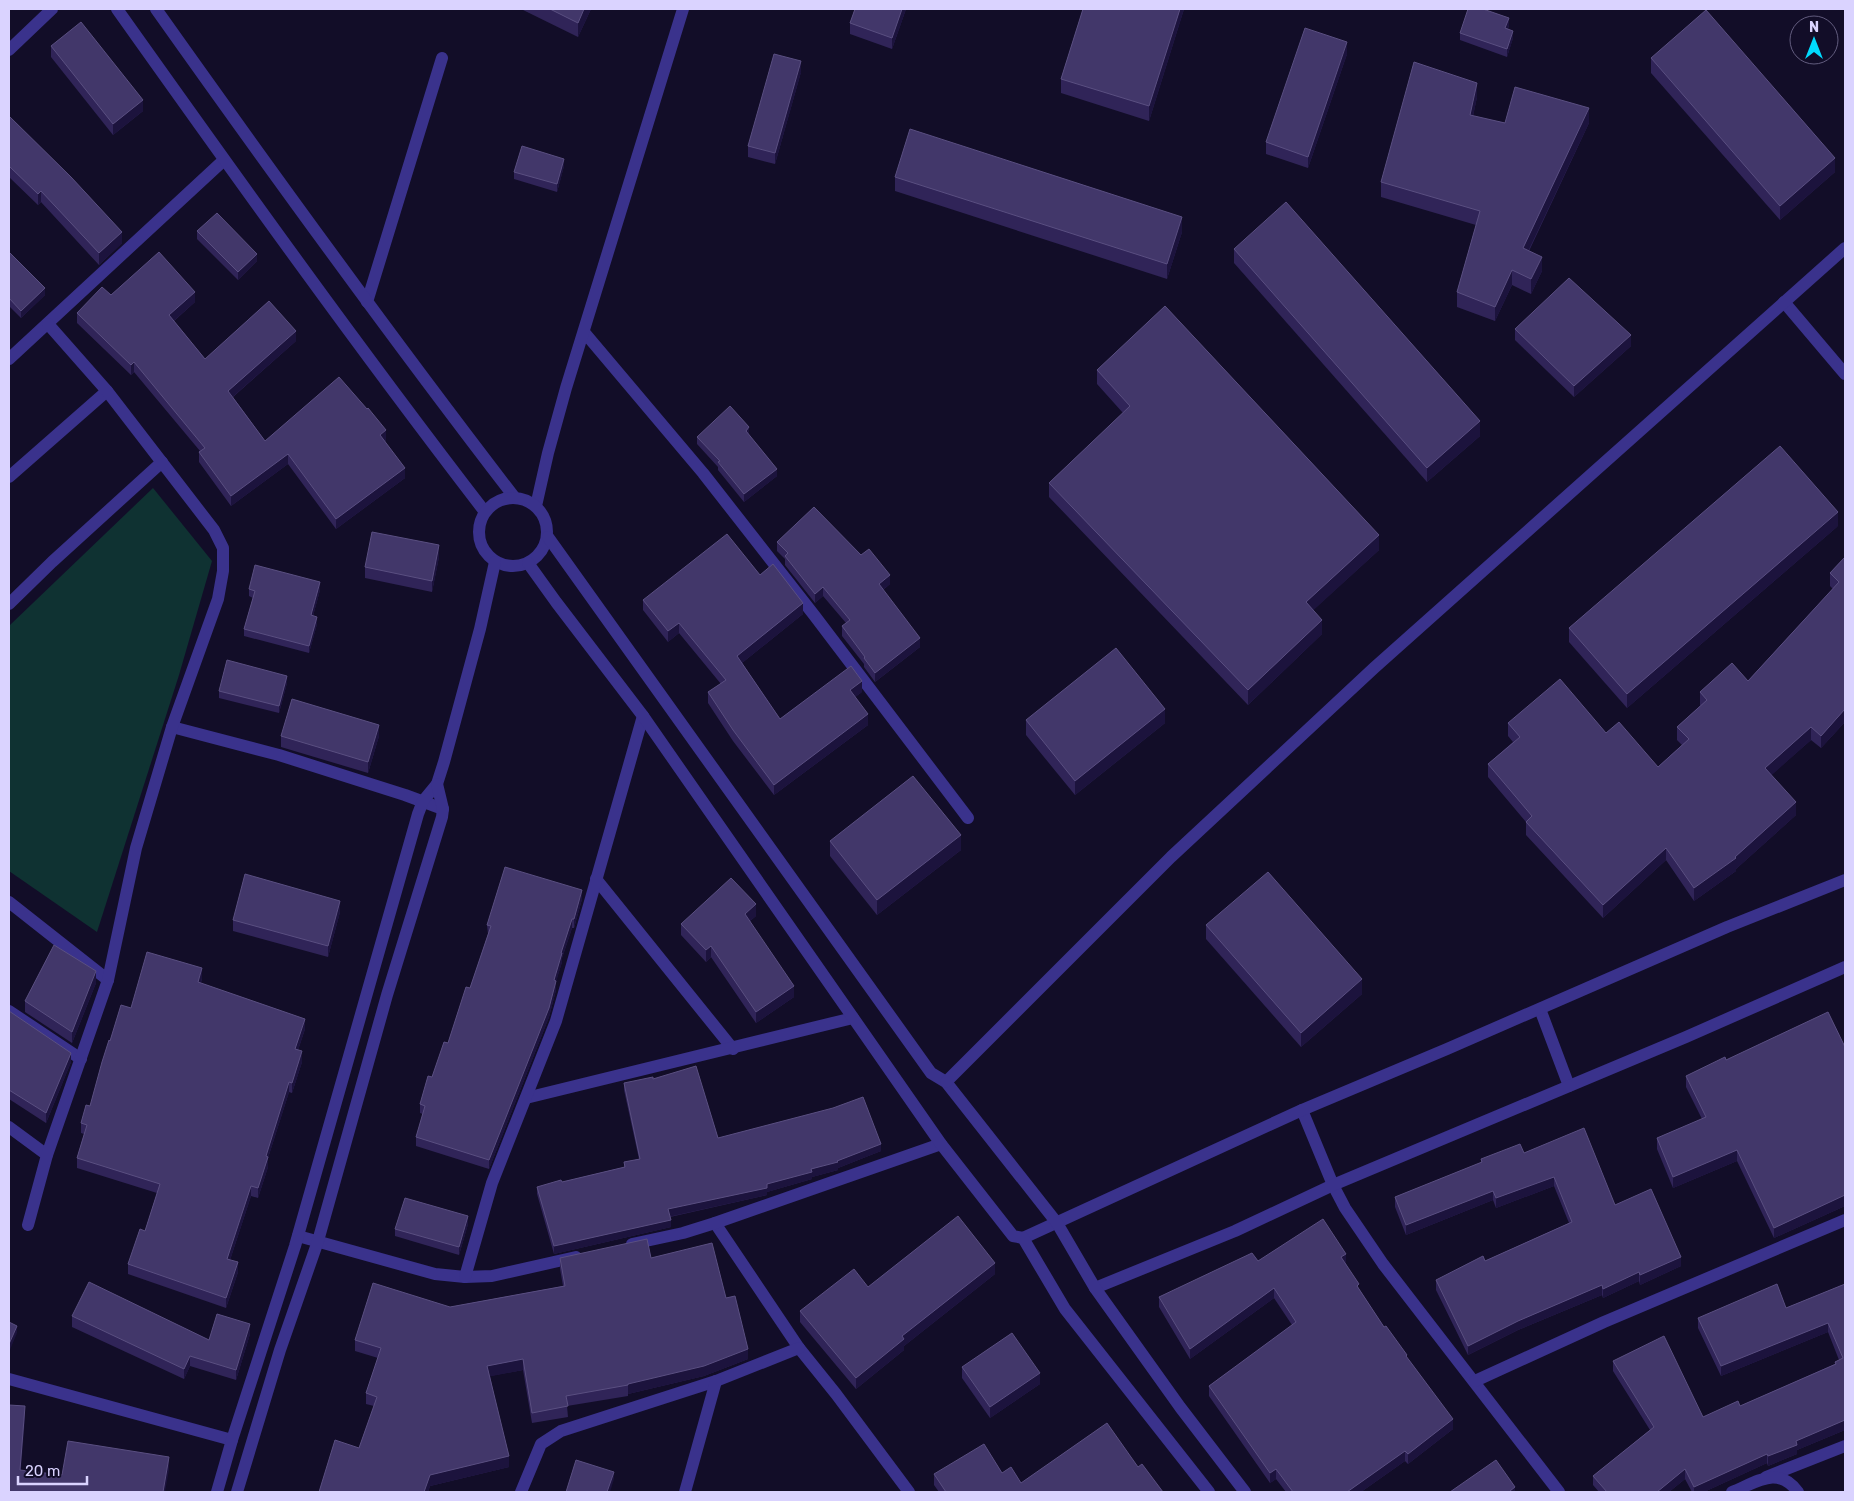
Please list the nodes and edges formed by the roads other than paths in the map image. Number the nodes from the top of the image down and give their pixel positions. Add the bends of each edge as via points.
1 (52, 9) edge
2 (117, 9) edge
3 (156, 9) edge
4 (683, 9) edge
5 (9, 50) edge
6 (442, 58) dead end
7 (224, 160) junction
8 (1845, 248) edge
9 (367, 302) junction
10 (1784, 302) junction
11 (48, 324) junction
12 (584, 332) junction
13 (9, 359) edge
14 (1845, 374) edge
15 (107, 391) junction
16 (162, 462) junction
17 (9, 477) edge
18 (515, 498) junction
19 (536, 506) junction
20 (485, 512) junction
21 (548, 537) junction
22 (495, 562) junction
23 (528, 563) junction
24 (9, 604) edge
25 (643, 716) junction
26 (172, 727) junction
27 (437, 784) junction
28 (423, 801) junction
29 (443, 809) junction
30 (968, 818) dead end
31 (596, 879) junction
32 (1845, 880) edge
33 (9, 902) edge
34 (1845, 967) edge
35 (108, 980) junction
36 (1540, 1009) junction
37 (9, 1011) edge
38 (853, 1018) junction
39 (733, 1048) junction
40 (81, 1059) junction
41 (946, 1082) junction
42 (1570, 1086) junction
43 (526, 1098) junction
44 (1302, 1110) junction
45 (9, 1127) edge
46 (941, 1144) junction
47 (48, 1155) junction
48 (1333, 1186) junction
49 (1845, 1220) edge
50 (715, 1223) junction
51 (1057, 1223) junction
52 (28, 1224) dead end
53 (298, 1236) junction
54 (1023, 1238) junction
55 (318, 1241) junction
56 (616, 1248) edge
57 (588, 1254) edge
58 (465, 1277) junction
59 (1095, 1288) junction
60 (799, 1348) junction
61 (9, 1380) edge
62 (716, 1381) junction
63 (1475, 1381) junction
64 (232, 1440) junction
65 (1845, 1446) edge
66 (1766, 1477) junction
67 (217, 1492) edge
68 (237, 1492) edge
69 (520, 1492) edge
70 (685, 1492) edge
71 (909, 1492) edge
72 (1209, 1492) edge
73 (1245, 1492) edge
74 (1559, 1492) edge
75 (1732, 1492) edge
76 (1798, 1492) edge

1 - 5 street
2 - 7 street
3 - 9 street
4 - 12 street
6 - 9 street
7 - 11 street
7 - 20 street
8 - 10 street
9 - 18 street
10 - 14 street
10 - 41 street via 1374,668 1172,857
11 - 13 street
11 - 15 street
12 - 19 street
12 - 30 street via 704,473
15 - 16 street
15 - 17 street
16 - 24 street
16 - 26 street via 214,530 223,548 218,599
18 - 19 street
18 - 20 street via 503,499
19 - 21 street via 547,525
20 - 22 street via 478,533 484,549
21 - 23 street via 538,557
21 - 41 street via 931,1073
22 - 23 street via 511,567
22 - 27 street
23 - 25 street
25 - 31 street
25 - 38 street
26 - 28 street via 279,755
26 - 35 street via 136,848
27 - 28 street
27 - 29 street
28 - 29 street
28 - 53 street
29 - 55 street
31 - 39 street
31 - 43 street via 556,1021
32 - 36 street via 1727,927
33 - 35 street
34 - 42 street
35 - 40 street
36 - 42 street
36 - 44 street
37 - 40 street
38 - 39 street
38 - 46 street
39 - 43 street
40 - 47 street
41 - 51 street
42 - 48 street
43 - 58 street via 492,1183
44 - 48 street
44 - 51 street
45 - 47 street
46 - 50 street
46 - 54 street via 1013,1236
47 - 52 street
48 - 59 street via 1235,1231
48 - 63 street via 1383,1264
49 - 63 street via 1604,1322
50 - 56 street
50 - 60 street
51 - 54 street
51 - 59 street
53 - 55 street
53 - 64 street
54 - 72 street via 1065,1308
55 - 58 street via 435,1274
55 - 68 street via 280,1350
57 - 58 street via 492,1276
59 - 73 street via 1180,1408
60 - 62 street
60 - 71 street
61 - 64 street
62 - 69 street via 561,1431 540,1444
62 - 70 street
63 - 74 street
64 - 67 street
65 - 66 street
66 - 75 street
66 - 76 street via 1782,1477

